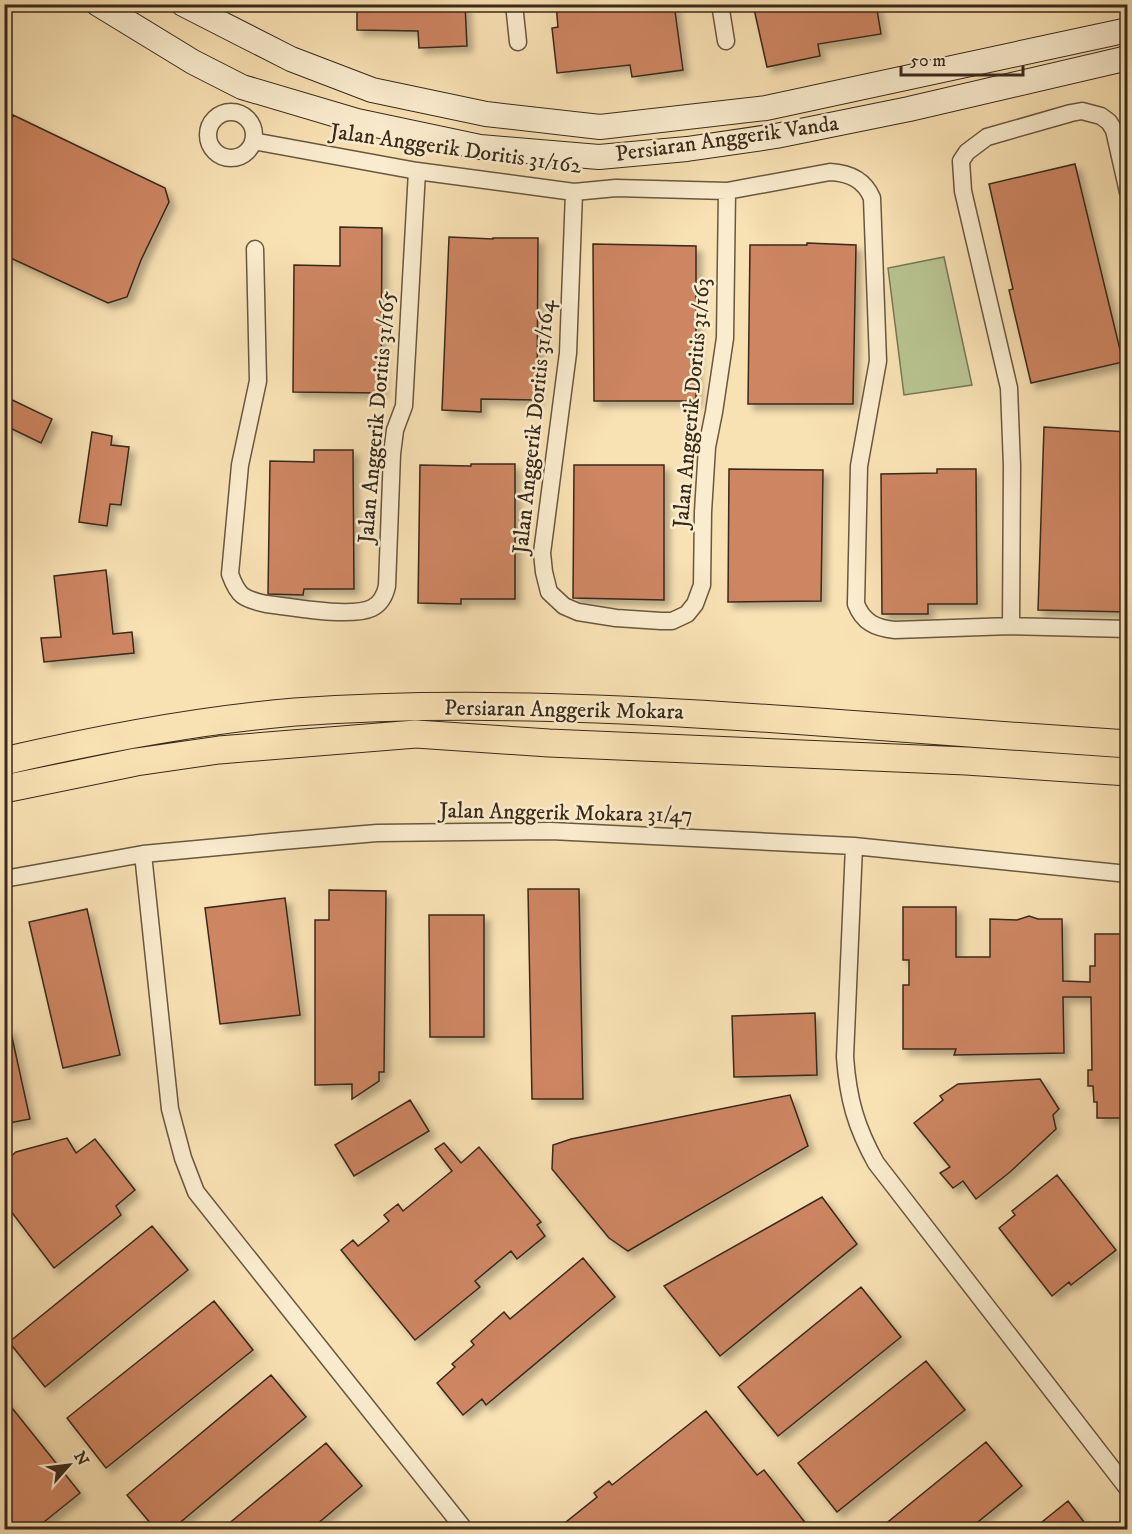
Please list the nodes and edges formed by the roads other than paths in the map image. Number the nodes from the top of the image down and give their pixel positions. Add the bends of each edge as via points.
1 (98, 4) edge
2 (183, 4) edge
3 (514, 4) edge
4 (720, 4) edge
5 (1128, 30) edge
6 (726, 41) dead end
7 (518, 42) dead end
8 (1128, 58) edge
9 (252, 90) junction
10 (240, 115) junction
11 (253, 141) junction
12 (417, 171) junction
13 (727, 191) junction
14 (574, 192) junction
15 (1128, 192) edge
16 (255, 249) dead end
17 (616, 618) joint
18 (1011, 626) junction
19 (1128, 629) edge
20 (1128, 744) edge
21 (4, 761) edge
22 (1128, 772) edge
23 (4, 789) edge
24 (854, 846) junction
25 (143, 854) junction
26 (1128, 874) edge
27 (4, 879) edge
28 (1128, 1489) edge
29 (465, 1530) edge

1 - 9 street, Persiaran Anggerik Vanda via 193,62
2 - 5 street, Persiaran Anggerik Vanda via 291,59 372,90 486,114 600,127 766,108
3 - 7 street
4 - 6 street
8 - 9 street, Persiaran Anggerik Vanda via 776,136 599,157 480,147 357,121
9 - 10 street
10 - 11 street via 252,128
10 - 11 street via 221,114 210,124 211,146 224,157 236,158 247,152
11 - 12 street, Jalan Anggerik Doritis 31/162
12 - 14 street, Jalan Anggerik Doritis 31/162
12 - 16 street, Jalan Anggerik Doritis 31/165 via 404,406 394,430 392,454 387,586 374,607 362,611 253,601 236,590 230,574 240,465 258,381
13 - 14 street, Jalan Anggerik Doritis 31/162 via 616,188
13 - 17 street, Jalan Anggerik Doritis 31/163 via 725,338 707,447 702,585 687,614 672,621
13 - 18 street, Jalan Anggerik Doritis 31/162 via 830,172 855,177 872,198 878,361 859,466 856,604 864,620 894,630
14 - 17 street, Jalan Anggerik Doritis 31/164 via 568,353 542,553 549,592 564,606
15 - 18 street via 1114,130 1109,122 1091,112 1071,113 987,137 961,161 963,191 1009,387
18 - 19 street
20 - 21 main road, Persiaran Anggerik Mokara via 541,706 295,712 190,725
22 - 23 main road, Persiaran Anggerik Mokara via 966,760 416,734 219,750 136,762
24 - 25 street, Jalan Anggerik Mokara 31/47 via 551,831 390,832
24 - 26 street, Jalan Anggerik Mokara 31/47
24 - 28 street via 845,1057 847,1085 858,1129 876,1163
25 - 27 street, Jalan Anggerik Mokara 31/47
25 - 29 street via 170,1108 196,1192

